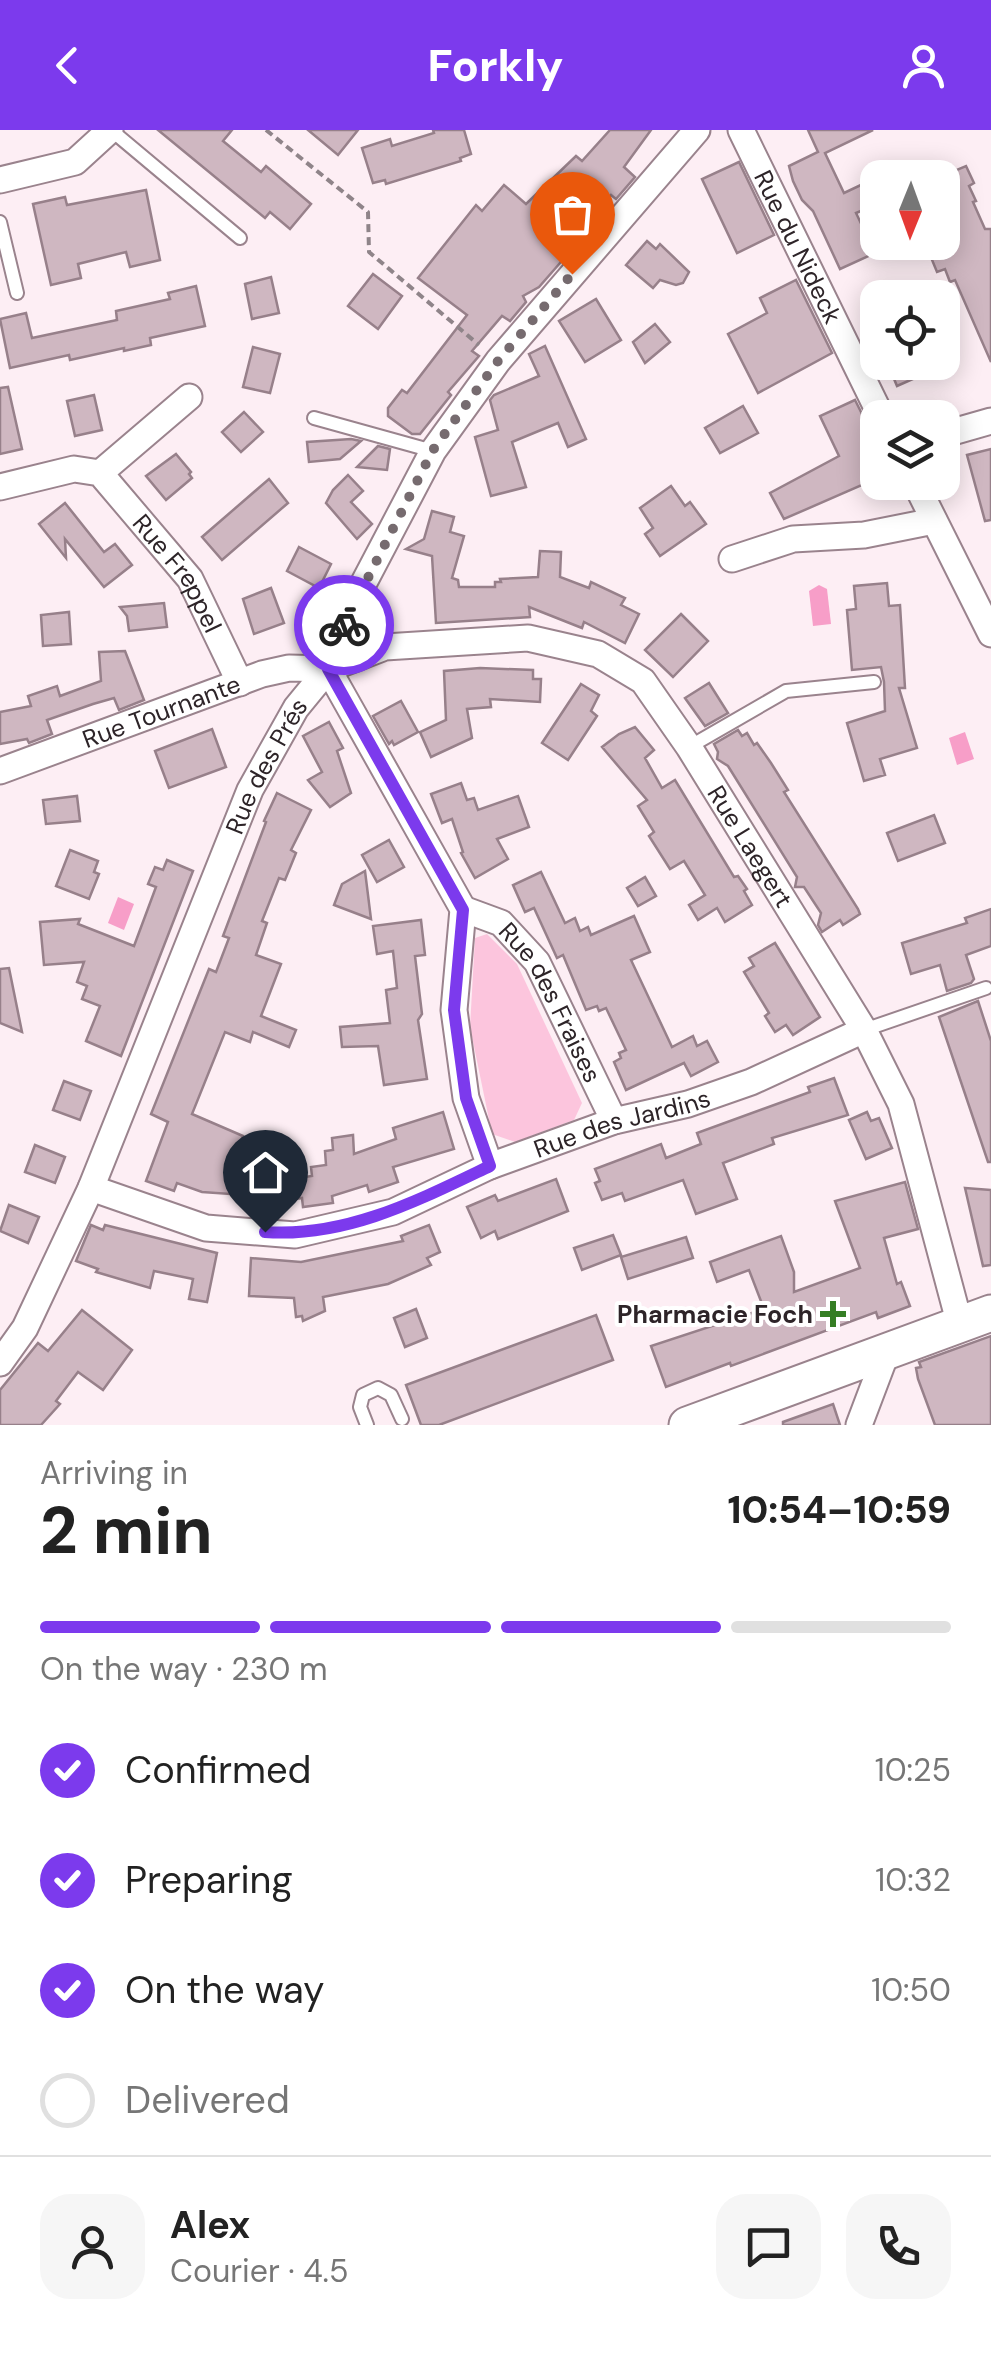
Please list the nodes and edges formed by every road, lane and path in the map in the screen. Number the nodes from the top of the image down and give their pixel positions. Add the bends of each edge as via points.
1 (111, 130) edge
2 (266, 130) edge
3 (697, 130) edge
4 (741, 130) edge
5 (1, 178) edge
6 (0, 222) edge
7 (240, 238) dead end
8 (18, 293) dead end
9 (498, 361) junction
10 (189, 398) dead end
11 (873, 400) edge
12 (314, 418) dead end
13 (991, 421) edge
14 (960, 430) edge
15 (433, 450) junction
16 (100, 473) junction
17 (0, 486) edge
18 (923, 500) edge
19 (934, 521) junction
20 (732, 559) dead end
21 (991, 634) edge
22 (328, 669) junction
23 (874, 682) dead end
24 (240, 683) junction
25 (690, 747) junction
26 (0, 770) edge
27 (463, 910) junction
28 (986, 988) dead end
29 (864, 1030) junction
30 (614, 1120) junction
31 (490, 1166) junction
32 (91, 1188) junction
33 (976, 1319) edge
34 (888, 1351) junction
35 (0, 1364) edge
36 (402, 1419) dead end
37 (367, 1425) edge
38 (687, 1425) edge
39 (859, 1425) edge

1 - 5 street via 75,162
1 - 7 lane
2 - 9 path via 368,212 369,252
3 - 9 street, Rue des Prés
4 - 11 street, Rue du Nideck
6 - 8 lane
9 - 15 street, Rue des Prés
10 - 16 street
12 - 15 lane
13 - 14 street
15 - 22 street, Rue des Prés via 348,611
16 - 17 street via 74,469
16 - 24 street, Rue Freppel via 190,578
18 - 19 street
19 - 20 street via 793,540
19 - 21 street
22 - 24 street, Rue Tournante via 289,668
22 - 25 street, Rue Laegert via 385,647 528,638 598,654 643,682
22 - 27 street, Rue des Fraises
22 - 32 street, Rue des Prés via 296,708 250,790
23 - 25 lane via 786,692
24 - 26 street, Rue Tournante
25 - 29 street, Rue Laegert
27 - 30 street, Rue des Fraises via 501,923 537,962
27 - 31 street, Rue des Fraises via 454,1010 466,1098
28 - 29 lane
29 - 30 street, Rue des Jardins via 750,1082
29 - 33 street, Rue Laegert via 901,1104
30 - 31 street, Rue des Jardins
31 - 32 street, Rue des Jardins via 393,1212 295,1234 206,1228
32 - 35 street, Rue des Prés via 26,1328
33 - 34 main road
34 - 38 main road
34 - 39 street
36 - 37 lane via 391,1396 378,1388 363,1394

